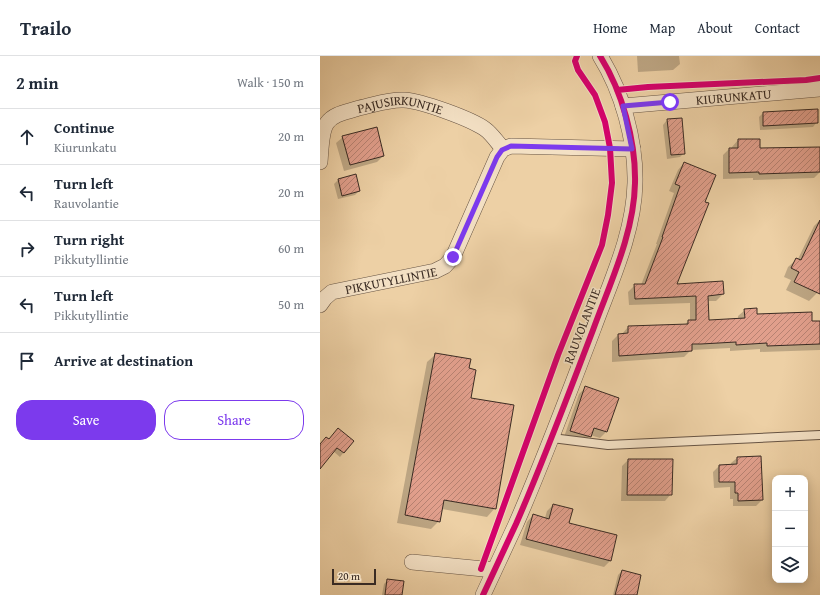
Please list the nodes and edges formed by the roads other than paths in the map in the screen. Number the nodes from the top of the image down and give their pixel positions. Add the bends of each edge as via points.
1 (600, 56) edge
2 (820, 88) edge
3 (623, 106) junction
4 (632, 149) junction
5 (502, 150) junction
6 (320, 162) edge
7 (320, 305) edge
8 (820, 435) edge
9 (552, 438) junction
10 (412, 562) dead end
11 (494, 570) junction
12 (483, 595) edge

1 - 3 street, RAUVOLANTIE
2 - 3 street, KIURUNKATU
3 - 4 street, RAUVOLANTIE
4 - 5 street via 511,146
4 - 9 street, RAUVOLANTIE via 635,183 631,217 623,247
5 - 6 street, PAJUSIRKUNTIE via 494,137 484,128 432,106 404,100 377,104 332,118 326,125
5 - 7 street, PIKKUTYLLINTIE via 453,257 445,266 435,271 332,292
8 - 9 lane via 608,445
9 - 11 street, RAUVOLANTIE
10 - 11 street
11 - 12 street, RAUVOLANTIE

